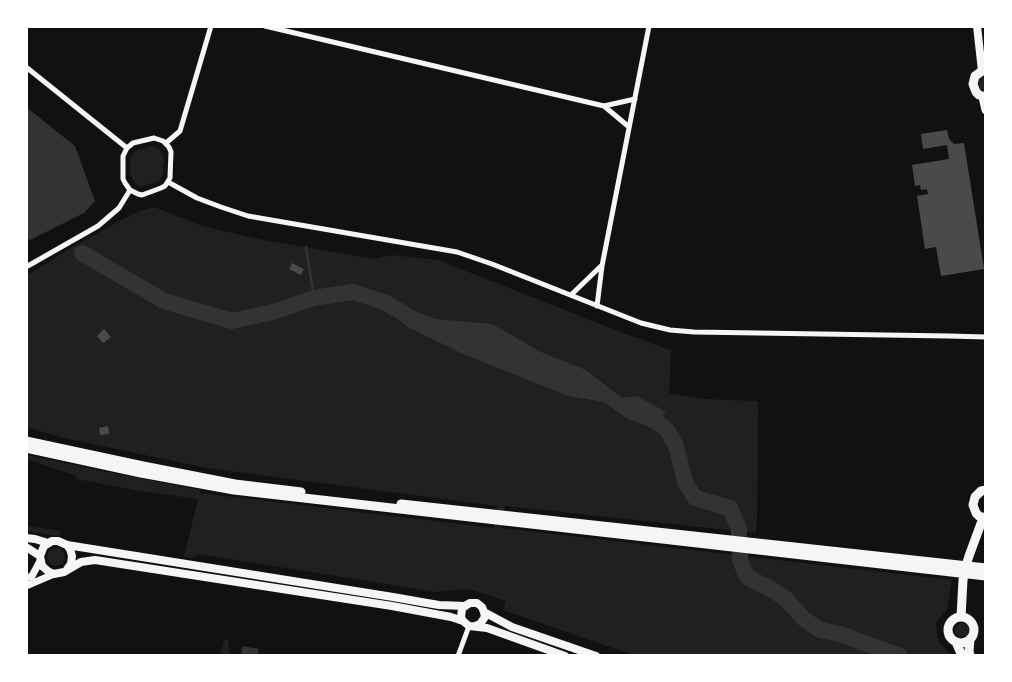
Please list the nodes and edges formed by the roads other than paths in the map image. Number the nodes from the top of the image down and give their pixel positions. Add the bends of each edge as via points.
1 (211, 26) edge
2 (265, 26) edge
3 (649, 26) edge
4 (977, 26) edge
5 (26, 67) edge
6 (984, 71) edge
7 (984, 97) edge
8 (635, 100) junction
9 (604, 106) junction
10 (986, 110) edge
11 (629, 127) junction
12 (166, 143) junction
13 (127, 148) junction
14 (168, 182) junction
15 (130, 190) junction
16 (602, 266) junction
17 (26, 267) edge
18 (571, 295) junction
19 (597, 306) junction
20 (986, 337) edge
21 (26, 441) edge
22 (26, 448) edge
23 (984, 489) edge
24 (984, 518) edge
25 (26, 538) edge
26 (48, 543) junction
27 (67, 545) junction
28 (26, 547) edge
29 (40, 558) junction
30 (68, 568) junction
31 (954, 568) junction
32 (986, 568) edge
33 (973, 571) junction
34 (54, 574) junction
35 (986, 576) edge
36 (26, 578) edge
37 (26, 586) edge
38 (465, 606) junction
39 (484, 612) junction
40 (960, 617) junction
41 (469, 625) junction
42 (970, 639) junction
43 (956, 642) junction
44 (458, 656) edge
45 (566, 656) edge
46 (596, 656) edge
47 (962, 656) edge
48 (970, 656) edge

1 - 12 street via 180,131
2 - 9 street
3 - 8 street
4 - 6 main road
5 - 13 street
6 - 7 main road via 975,76 973,84 976,92
7 - 10 main road
8 - 9 street
8 - 11 street
9 - 11 street
11 - 16 street
12 - 13 street via 154,138 133,143
12 - 14 street via 171,152
13 - 15 street via 123,156 123,179
14 - 15 street via 142,195
14 - 18 street via 197,198 248,216 457,252
15 - 17 street via 119,208 98,226
16 - 18 street
16 - 19 street
18 - 19 street
19 - 20 street via 641,323 694,332
21 - 31 main road via 235,484
22 - 31 main road via 234,490
23 - 24 main road via 975,496 973,505 976,513
24 - 40 main road via 965,569
25 - 26 main road
26 - 27 main road via 58,541
26 - 29 main road via 41,550
27 - 30 main road via 72,556
27 - 38 main road via 439,605
28 - 29 main road
29 - 34 main road via 45,570
29 - 36 street via 32,576
30 - 34 main road
30 - 41 main road via 95,560 392,606 437,614
31 - 33 main road
32 - 33 main road
33 - 35 main road
34 - 37 street
38 - 39 main road via 477,603
38 - 41 main road via 461,613
39 - 41 main road via 480,624
39 - 46 main road via 512,626
40 - 42 main road via 973,625
40 - 43 main road via 948,629
41 - 44 street
41 - 45 main road via 487,628
42 - 43 main road
42 - 48 main road
43 - 47 main road

